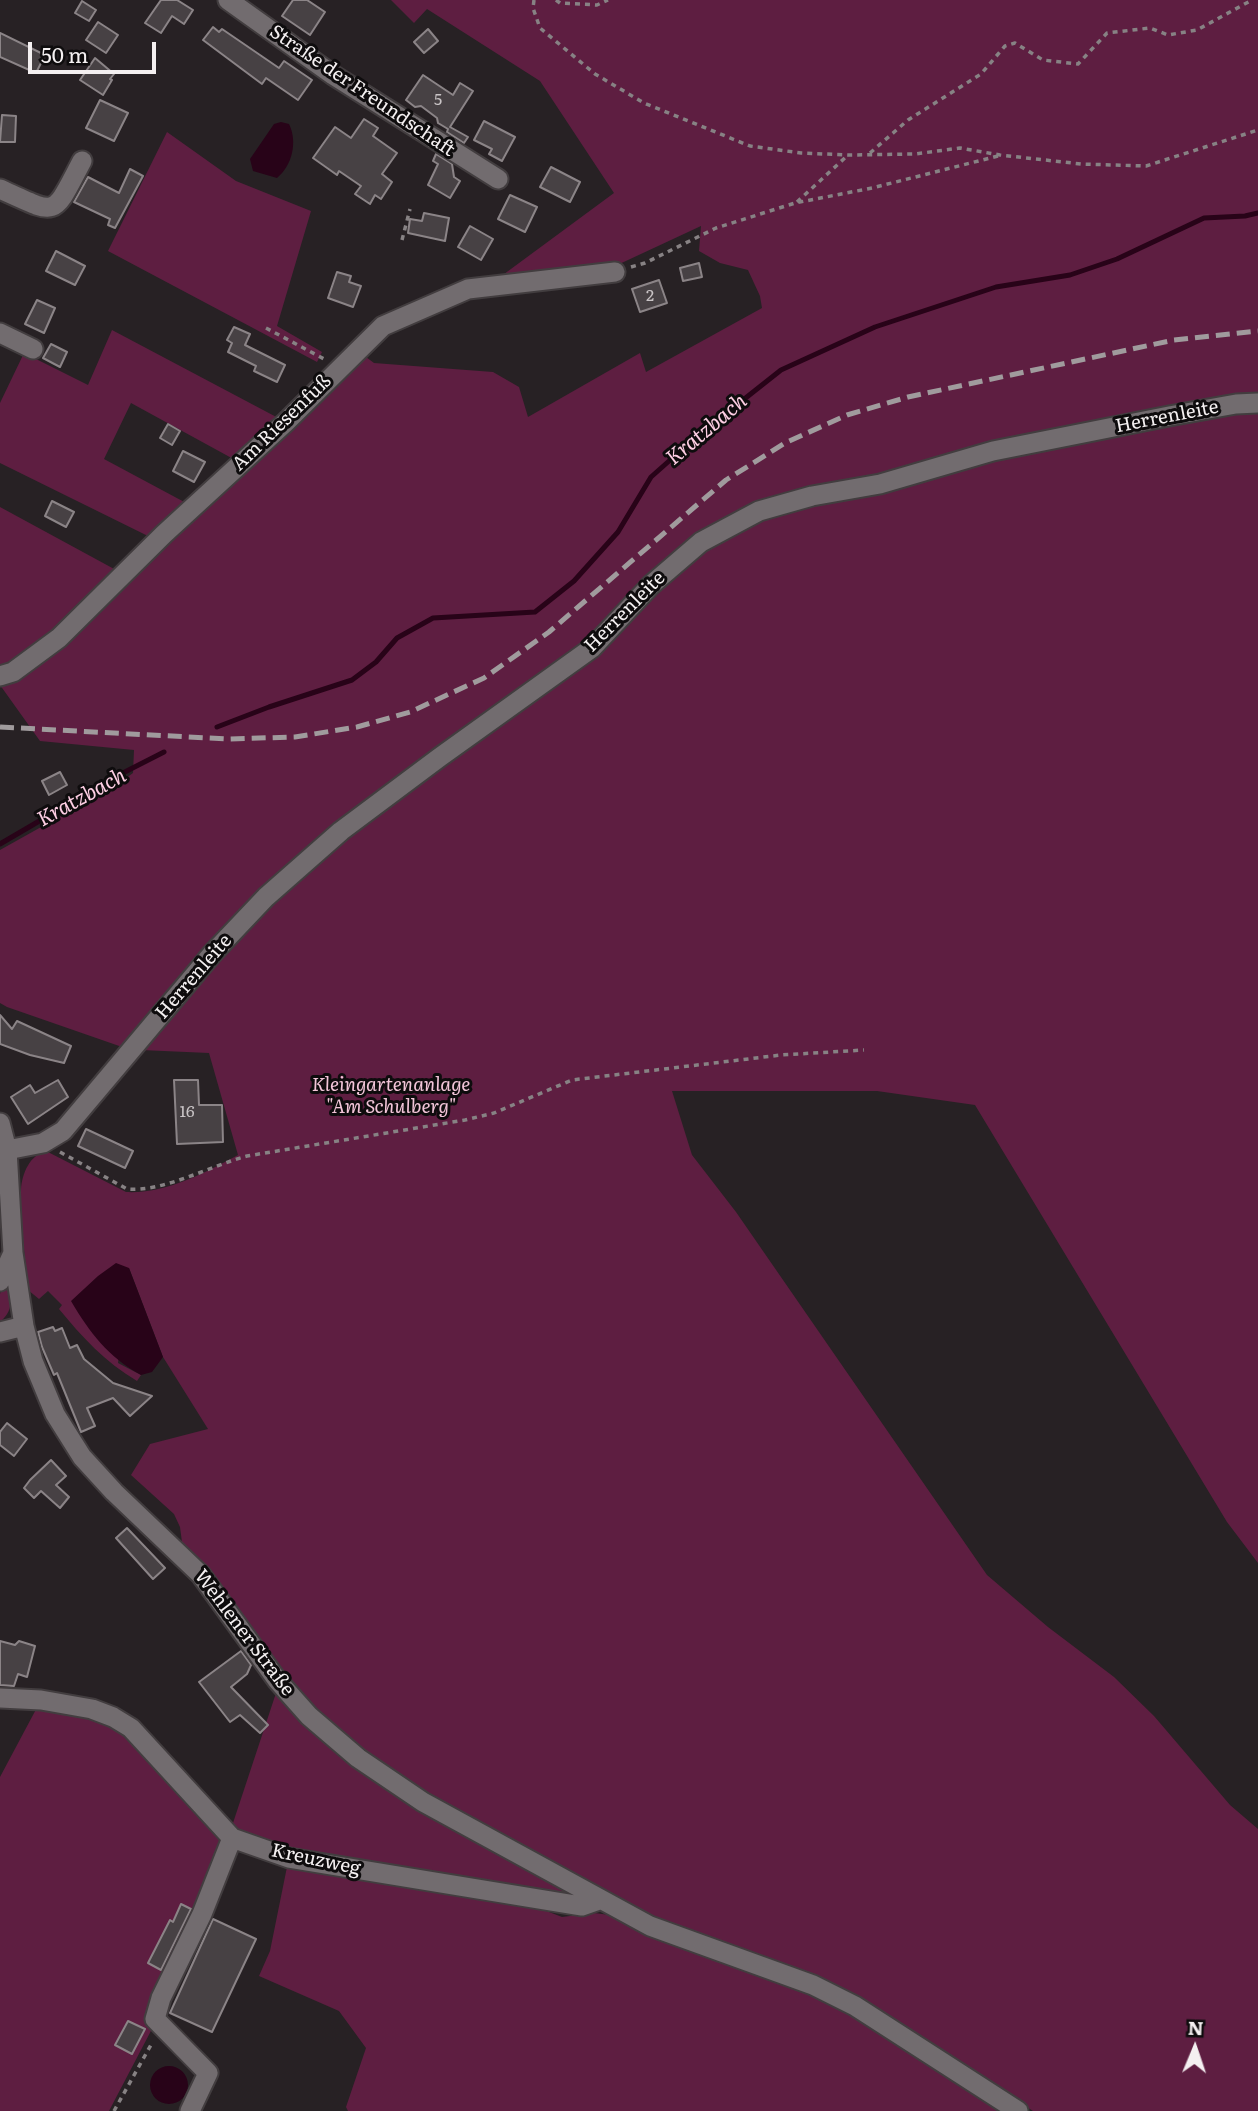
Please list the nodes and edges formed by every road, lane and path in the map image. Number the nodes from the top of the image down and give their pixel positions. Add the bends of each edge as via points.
1 (228, 0) edge
2 (534, 0) edge
3 (556, 0) edge
4 (608, 0) edge
5 (1252, 0) edge
6 (1258, 130) edge
7 (868, 154) junction
8 (849, 155) junction
9 (1000, 155) junction
10 (82, 160) dead end
11 (498, 179) dead end
12 (0, 189) edge
13 (795, 203) junction
14 (410, 209) dead end
15 (402, 240) dead end
16 (615, 272) joint
17 (266, 328) dead end
18 (0, 333) edge
19 (33, 349) dead end
20 (340, 367) junction
21 (1258, 403) edge
22 (0, 676) edge
23 (864, 1050) dead end
24 (0, 1123) edge
25 (43, 1143) junction
26 (7, 1150) junction
27 (13, 1253) junction
28 (0, 1281) edge
29 (24, 1326) junction
30 (0, 1332) edge
31 (0, 1698) edge
32 (232, 1838) junction
33 (599, 1900) junction
34 (162, 2026) junction
35 (114, 2111) edge
36 (190, 2111) edge
37 (1018, 2111) edge

1 - 11 street, Straße der Freundschaft via 333,75
2 - 8 path via 540,28 595,74 644,103 750,146
3 - 4 path via 597,5
5 - 7 path via 1198,30 1168,35 1150,28 1107,33 1078,64 1043,60 1015,43 1005,46 981,74 908,120
6 - 9 path via 1146,166
7 - 8 path
7 - 9 path via 960,148
8 - 13 path
9 - 13 path
10 - 12 street via 53,207 41,208
13 - 16 path via 716,229
14 - 15 path
16 - 20 street, Am Riesenfuß via 468,289 383,326
17 - 20 path
18 - 19 street
20 - 22 street, Am Riesenfuß via 59,638 13,672
21 - 25 street, Herrenleite via 993,451 880,484 812,496 759,511 701,542 651,585 592,648 341,831 265,897 63,1132
23 - 25 path via 781,1055 572,1080 465,1121 247,1156 138,1190 127,1189
24 - 26 street, Wehlener Straße
25 - 26 street
26 - 27 street, Wehlener Straße
27 - 28 street
27 - 29 street, Wehlener Straße
29 - 30 street
29 - 33 street, Wehlener Straße via 54,1414 82,1457 201,1575 277,1680 309,1716 358,1758 423,1802
31 - 32 street, Kreuzweg via 41,1700 113,1717 131,1728
32 - 33 street, Kreuzweg via 289,1858 582,1906
32 - 34 street via 161,1998 155,2019
33 - 37 street, Wehlener Straße via 650,1926 813,1985 856,2006
34 - 35 path
34 - 36 street via 208,2073

